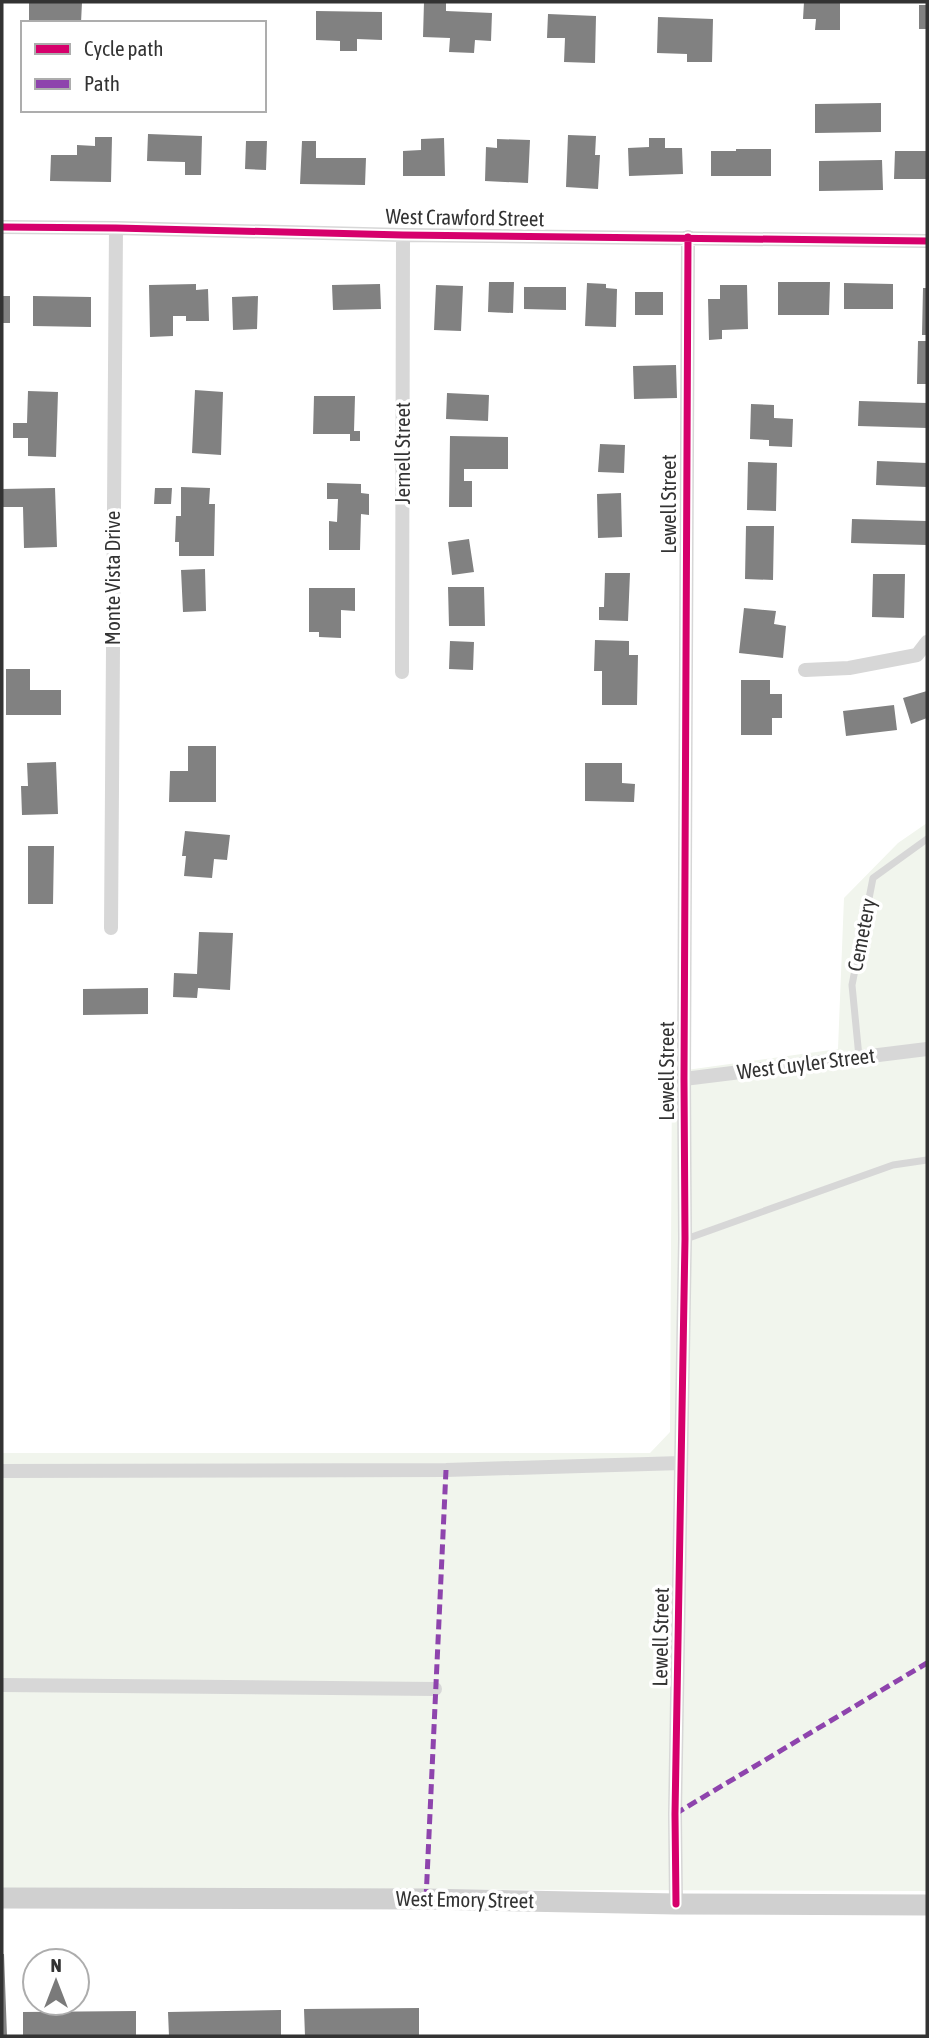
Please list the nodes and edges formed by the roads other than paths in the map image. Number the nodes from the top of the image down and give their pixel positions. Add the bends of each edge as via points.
1 (2, 227) edge
2 (116, 228) junction
3 (404, 235) junction
4 (688, 237) junction
5 (927, 242) edge
6 (927, 642) edge
7 (806, 670) dead end
8 (402, 672) dead end
9 (927, 839) edge
10 (111, 928) dead end
11 (927, 1049) edge
12 (859, 1058) junction
13 (684, 1079) junction
14 (927, 1160) edge
15 (685, 1239) junction
16 (681, 1463) junction
17 (2, 1471) edge
18 (2, 1685) edge
19 (435, 1689) dead end
20 (2, 1898) edge
21 (676, 1904) junction
22 (927, 1905) edge

1 - 2 street, West Crawford Street
2 - 3 street, West Crawford Street
2 - 10 street, Monte Vista Drive
3 - 4 street, West Crawford Street
3 - 8 street, Jernell Street
4 - 5 street, West Crawford Street
4 - 13 street, Lewell Street
6 - 7 street via 917,655 849,668
9 - 12 lane, Cemetery via 873,878 852,985
11 - 12 street, West Cuyler Street
12 - 13 street, West Cuyler Street
13 - 15 street, Lewell Street
14 - 15 lane via 893,1166
15 - 16 street, Lewell Street
16 - 17 street via 446,1470
16 - 21 street, Lewell Street
18 - 19 street
20 - 21 street, West Emory Street
21 - 22 street, West Emory Street

